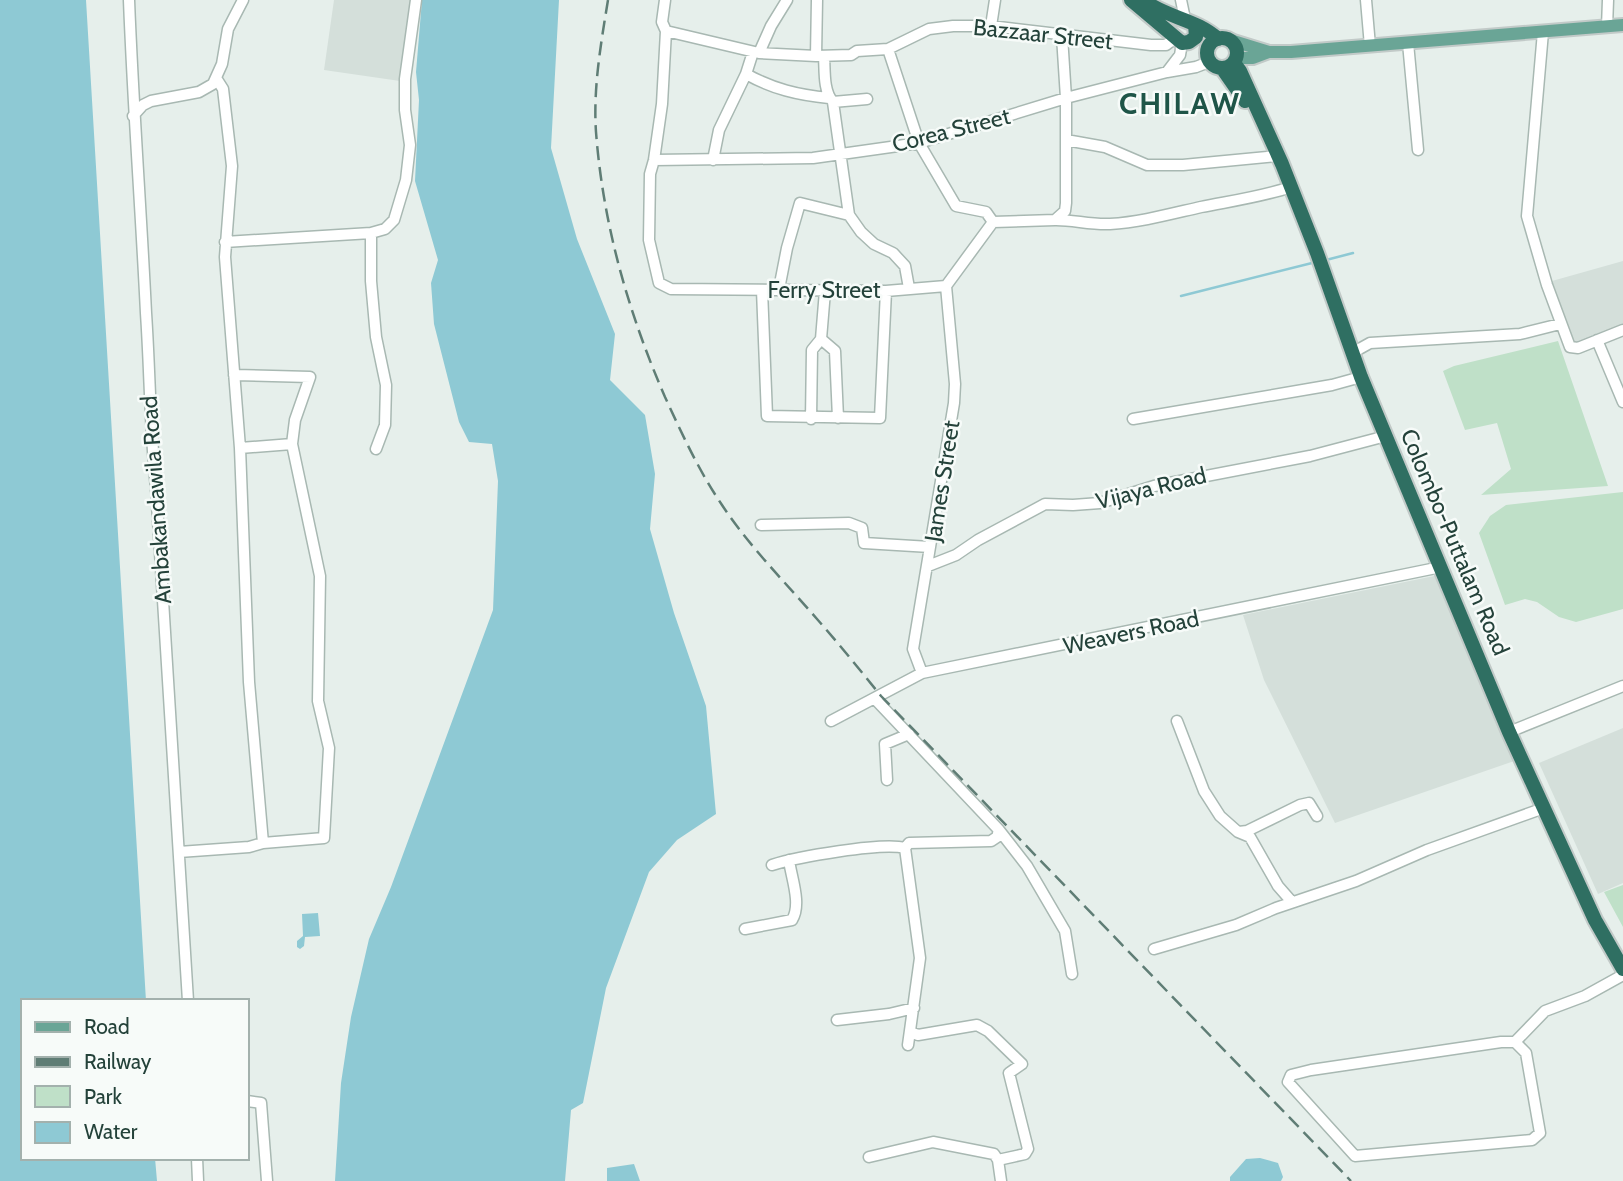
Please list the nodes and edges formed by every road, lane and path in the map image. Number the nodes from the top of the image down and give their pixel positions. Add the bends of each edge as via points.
1 (128, 0) edge
2 (243, 0) edge
3 (416, 0) edge
4 (665, 0) edge
5 (788, 0) edge
6 (817, 0) edge
7 (995, 0) edge
8 (1131, 0) edge
9 (1143, 0) edge
10 (1181, 0) edge
11 (1366, 0) edge
12 (1608, 0) edge
13 (1187, 22) junction
14 (1623, 25) edge
15 (991, 26) junction
16 (1606, 27) junction
17 (666, 31) junction
18 (1543, 32) junction
19 (1062, 36) junction
20 (1224, 39) junction
21 (1178, 41) junction
22 (1408, 43) junction
23 (1370, 46) junction
24 (888, 49) junction
25 (756, 52) junction
26 (1269, 52) junction
27 (820, 56) junction
28 (1225, 63) junction
29 (1167, 72) junction
30 (746, 74) junction
31 (216, 78) junction
32 (1066, 98) junction
33 (867, 99) dead end
34 (831, 100) junction
35 (133, 116) junction
36 (1066, 140) junction
37 (919, 143) junction
38 (1418, 150) dead end
39 (842, 155) junction
40 (1278, 156) junction
41 (654, 160) junction
42 (713, 160) junction
43 (1291, 187) junction
44 (849, 215) junction
45 (1055, 220) junction
46 (993, 222) junction
47 (372, 233) junction
48 (225, 242) junction
49 (946, 286) junction
50 (909, 288) junction
51 (779, 289) junction
52 (762, 290) junction
53 (825, 291) junction
54 (886, 291) junction
55 (1560, 324) junction
56 (1623, 330) edge
57 (821, 339) junction
58 (1597, 340) junction
59 (1352, 353) junction
60 (234, 375) junction
61 (1361, 377) junction
62 (1623, 402) edge
63 (838, 418) junction
64 (811, 419) junction
65 (1133, 419) dead end
66 (1386, 436) junction
67 (292, 444) junction
68 (240, 449) junction
69 (376, 449) dead end
70 (761, 526) dead end
71 (930, 547) junction
72 (928, 566) junction
73 (1441, 568) junction
74 (922, 673) junction
75 (1623, 686) edge
76 (875, 699) junction
77 (831, 721) dead end
78 (1177, 722) dead end
79 (1509, 732) junction
80 (909, 734) junction
81 (887, 780) dead end
82 (1544, 808) junction
83 (1317, 816) dead end
84 (999, 830) junction
85 (1238, 832) junction
86 (263, 843) junction
87 (905, 848) junction
88 (179, 852) junction
89 (789, 860) junction
90 (772, 865) dead end
91 (1292, 902) junction
92 (745, 929) dead end
93 (1154, 949) dead end
94 (1623, 969) edge
95 (1072, 974) dead end
96 (1623, 975) edge
97 (188, 999) edge
98 (914, 1008) junction
99 (837, 1020) dead end
100 (910, 1032) junction
101 (1515, 1042) junction
102 (908, 1045) dead end
103 (248, 1101) edge
104 (869, 1157) dead end
105 (197, 1160) edge
106 (998, 1160) junction
107 (198, 1181) edge
108 (267, 1181) edge
109 (1001, 1181) edge

1 - 35 street, Ambakandawila Road
2 - 31 street via 228,29
3 - 47 street via 405,79 410,145 406,180 394,220
4 - 17 street, Ferry Street via 662,22
5 - 25 street
6 - 27 street
7 - 15 street
8 - 21 highway
9 - 13 highway
10 - 13 street
11 - 23 street
12 - 16 street
13 - 20 highway
13 - 21 highway via 1174,27
13 - 21 highway via 1195,37 1189,43
14 - 16 main road
15 - 19 street, Bazzaar Street
15 - 24 street, Bazzaar Street via 929,29
16 - 18 main road
17 - 25 street, Bazzaar Street
17 - 41 street, Ferry Street
18 - 22 main road
18 - 55 street via 1527,216
19 - 21 street, Bazzaar Street via 1158,45
19 - 32 street
20 - 26 main road
20 - 28 highway, Colombo-Puttalam Road via 1237,50
20 - 28 highway via 1208,48
21 - 29 street via 1180,55
22 - 23 main road
22 - 38 street
23 - 26 main road
24 - 27 street, Bazzaar Street
24 - 37 street
25 - 27 street, Bazzaar Street
25 - 30 street
26 - 28 main road
27 - 34 street
28 - 29 street, Corea Street
28 - 40 highway, Colombo-Puttalam Road via 1240,71
29 - 32 street, Corea Street
30 - 34 street via 779,90
30 - 42 street via 719,130
31 - 35 street via 199,92 151,101
31 - 48 street via 223,89 232,166
32 - 36 street
32 - 37 street, Corea Street
33 - 34 street
34 - 39 street
35 - 88 street, Ambakandawila Road
36 - 40 street via 1105,147 1147,165
36 - 45 street via 1065,211
37 - 39 street, Corea Street
37 - 46 street via 956,206 986,212
39 - 42 street, Corea Street
39 - 44 street
40 - 43 highway, Colombo-Puttalam Road
41 - 42 street, Corea Street
41 - 52 street, Ferry Street via 649,240 659,283 671,289
43 - 45 street via 1154,219 1108,224
43 - 59 highway, Colombo-Puttalam Road
44 - 50 street via 874,244 893,253 905,266
44 - 51 street via 800,203
45 - 46 street
46 - 49 street
47 - 48 street
47 - 69 street via 376,337 386,385 385,425
48 - 60 street
49 - 50 street, Ferry Street
49 - 71 street, James Street via 955,384
50 - 54 street, Ferry Street
51 - 52 street, Ferry Street
51 - 53 street, Ferry Street
52 - 64 street via 768,416
53 - 54 street, Ferry Street
53 - 57 street
54 - 63 street via 880,418
55 - 58 street via 1570,347
55 - 59 street via 1520,334 1370,343
56 - 58 street
57 - 63 street via 835,351
57 - 64 street via 812,350
58 - 62 street
59 - 61 highway, Colombo-Puttalam Road
60 - 67 street via 310,377
60 - 68 street
61 - 65 street
61 - 66 highway, Colombo-Puttalam Road
63 - 64 street
66 - 72 street, Vijaya Road via 1310,456 1154,486 1100,503 1045,504
66 - 73 highway, Colombo-Puttalam Road
67 - 68 street
67 - 86 street via 320,576 318,701 328,748 324,838
68 - 86 street via 249,682
70 - 71 street via 849,523 862,528 864,543
71 - 72 street, James Street
72 - 74 street, James Street via 913,649
73 - 74 street, Weavers Road
73 - 79 highway, Colombo-Puttalam Road
74 - 76 street, Weavers Road
75 - 79 street
76 - 77 street, Weavers Road
76 - 80 street
78 - 85 street via 1204,792
79 - 82 highway, Colombo-Puttalam Road
80 - 81 street via 885,744
80 - 84 street
82 - 91 street
82 - 94 highway, Colombo-Puttalam Road via 1595,920
83 - 85 street via 1309,803
84 - 87 street via 990,841 909,843
84 - 95 street via 1027,866 1065,931
85 - 91 street via 1250,837
86 - 88 street
87 - 89 street via 895,845
87 - 98 street via 920,958
88 - 97 street, Ambakandawila Road
89 - 90 street
89 - 92 street via 796,914 792,920
91 - 93 street via 1236,925
96 - 101 street via 1545,1011
98 - 99 street
98 - 100 street
100 - 102 street
100 - 106 street via 918,1035 977,1025 1022,1064 1009,1073 1028,1149 1025,1154
101 - 101 street via 1525,1054 1540,1133 1532,1140 1355,1156 1288,1082 1291,1075 1311,1070
103 - 108 street via 261,1104
104 - 106 street via 933,1142 994,1154
105 - 107 street
106 - 109 street

